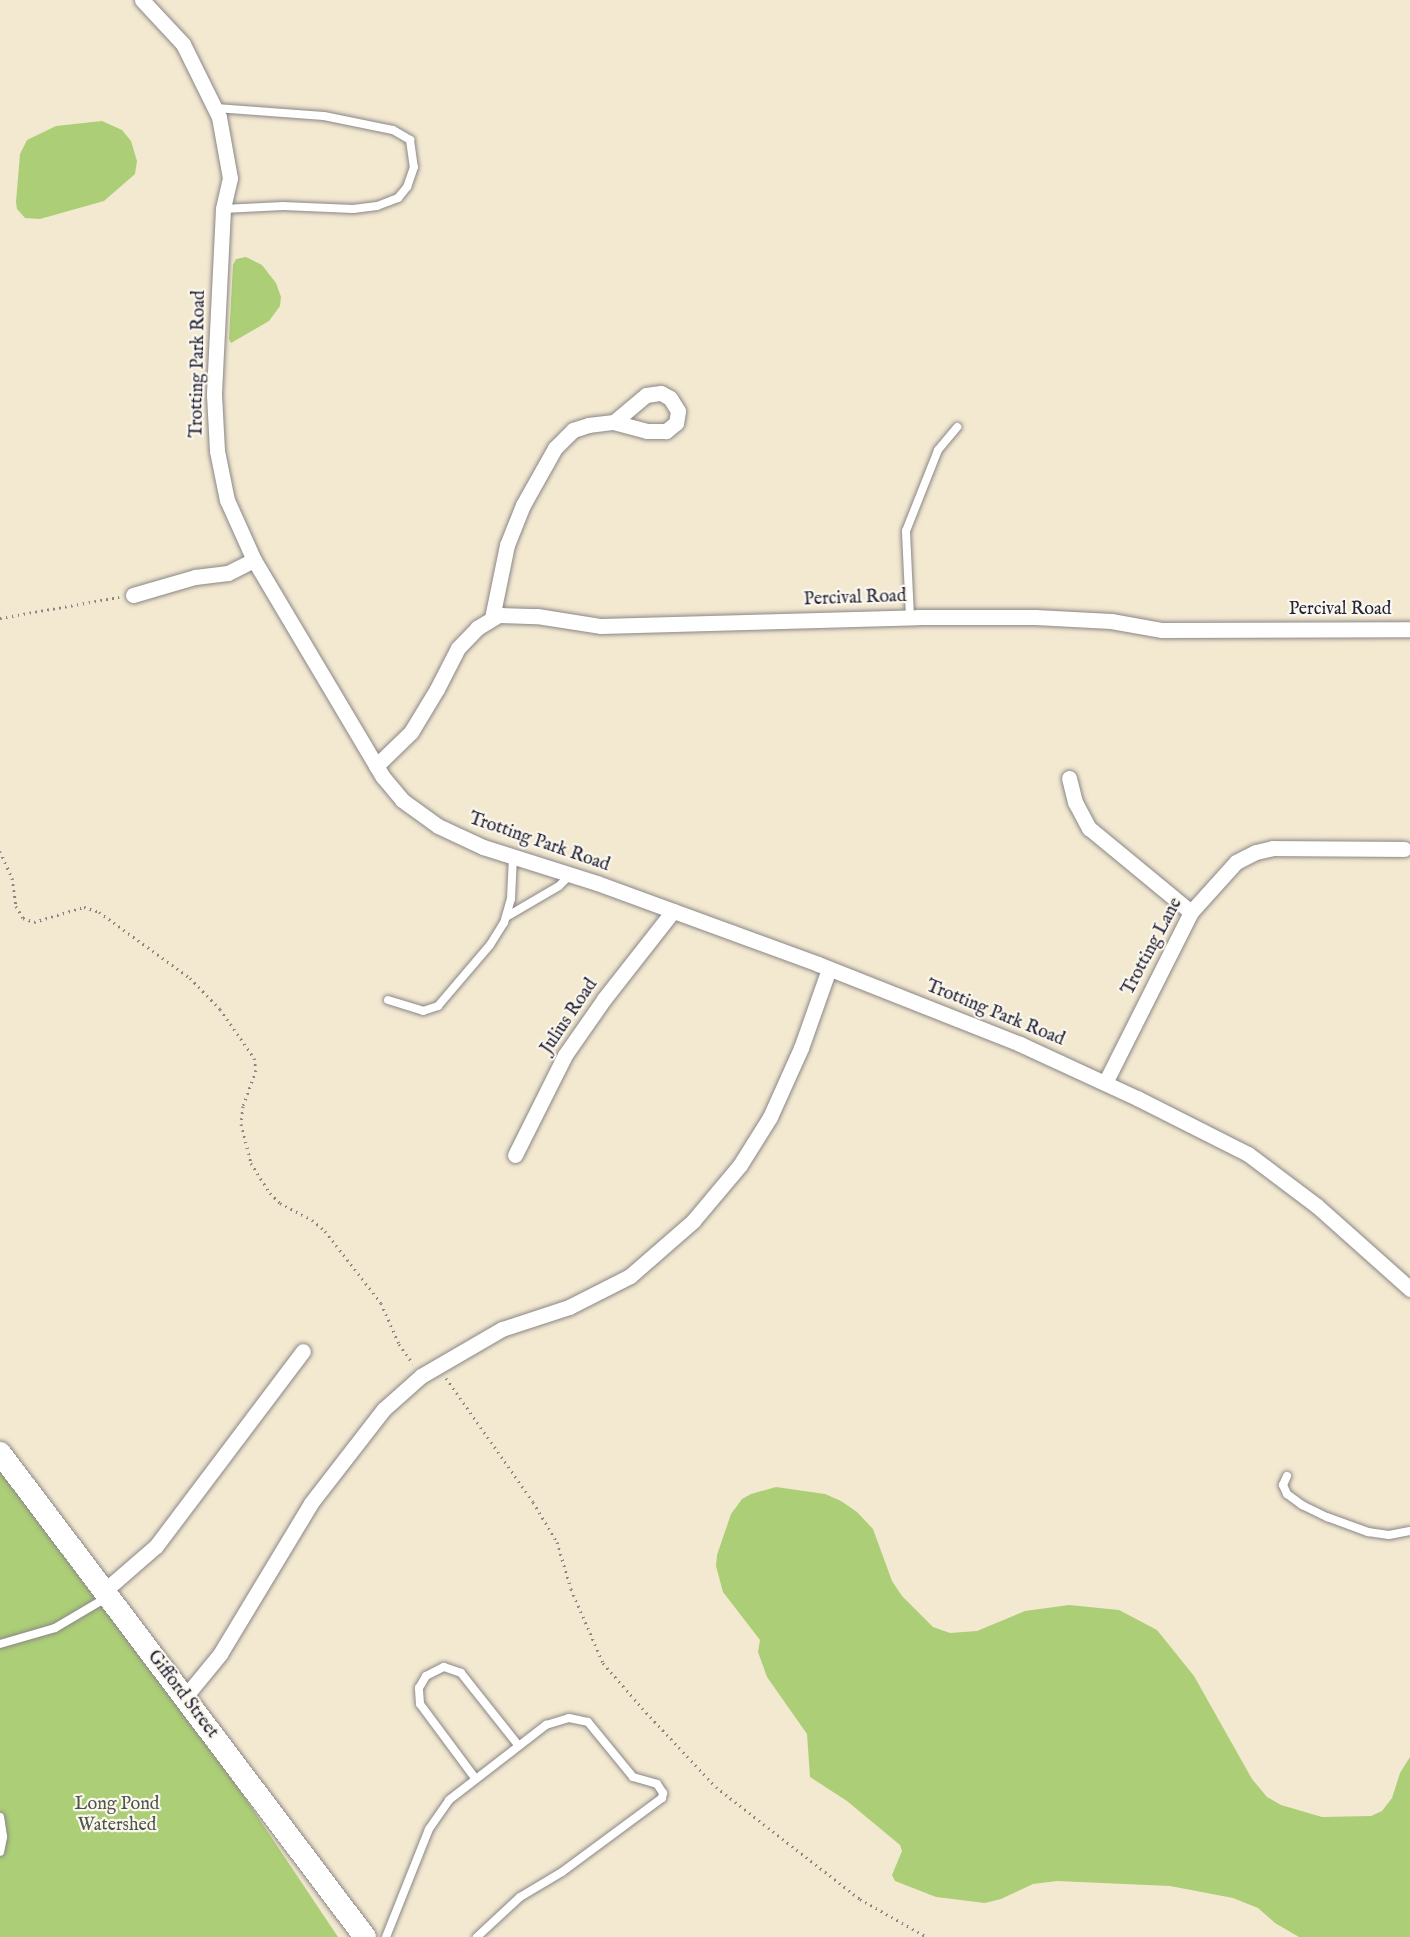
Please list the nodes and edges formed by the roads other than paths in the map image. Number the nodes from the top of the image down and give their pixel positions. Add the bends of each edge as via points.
1 (142, 0) edge
2 (214, 108) junction
3 (223, 209) junction
4 (614, 422) dead end
5 (957, 427) dead end
6 (254, 560) junction
7 (133, 595) road end
8 (910, 617) junction
9 (492, 618) junction
10 (1410, 629) edge
11 (376, 766) junction
12 (1069, 778) dead end
13 (1404, 849) dead end
14 (513, 857) junction
15 (570, 874) junction
16 (673, 911) junction
17 (1191, 912) junction
18 (506, 917) junction
19 (829, 969) junction
20 (388, 1000) dead end
21 (1105, 1083) junction
22 (515, 1155) dead end
23 (1410, 1289) edge
24 (303, 1351) dead end
25 (0, 1453) edge
26 (1287, 1476) dead end
27 (1410, 1531) edge
28 (105, 1595) junction
29 (0, 1644) edge
30 (184, 1698) junction
31 (518, 1745) junction
32 (475, 1778) junction
33 (0, 1817) edge
34 (0, 1852) edge
35 (365, 1937) edge
36 (386, 1937) edge
37 (477, 1937) edge

1 - 2 street, Trotting Park Road via 183,44
2 - 3 street, Trotting Park Road via 230,178
2 - 3 lane via 324,117 393,130 410,140 414,167 398,198 377,206
3 - 6 street, Trotting Park Road via 214,395 217,451 227,500
4 - 9 street via 573,430 541,470 507,545
5 - 8 lane via 938,450 906,531
6 - 7 street via 228,573 195,577
6 - 11 street, Trotting Park Road
8 - 9 street, Percival Road via 601,626 537,616
8 - 10 street, Percival Road via 1035,617 1111,621 1162,630
9 - 11 street via 458,648 411,732
11 - 14 street, Trotting Park Road via 402,800 438,826
12 - 17 street via 1089,828
13 - 17 street, Trotting Lane via 1273,848 1256,852 1236,862
14 - 15 street, Trotting Park Road
14 - 18 lane
15 - 16 street, Trotting Park Road
15 - 18 lane via 559,886
16 - 19 street, Trotting Park Road
16 - 22 street, Julius Road via 565,1055
17 - 21 street, Trotting Lane
18 - 20 lane via 490,945 438,1006 423,1011
19 - 21 street, Trotting Park Road via 1020,1044
19 - 30 street via 801,1048 770,1118 740,1165 693,1221 630,1276 569,1307 502,1329 421,1376 384,1409 311,1503 220,1654
21 - 23 street, Trotting Park Road via 1248,1154 1317,1206
24 - 28 street via 156,1546
25 - 28 main road, Gifford Street
26 - 27 lane via 1283,1485 1287,1494 1327,1517 1368,1532 1389,1535
28 - 29 lane via 55,1628
28 - 30 main road, Gifford Street
30 - 35 main road, Gifford Street
31 - 32 lane
31 - 32 lane via 461,1673 444,1667 426,1676 419,1688 420,1704
31 - 37 lane via 551,1722 580,1719 595,1727 633,1777 657,1784 663,1793 562,1872 520,1898
32 - 36 lane via 449,1800 429,1829
33 - 34 lane

